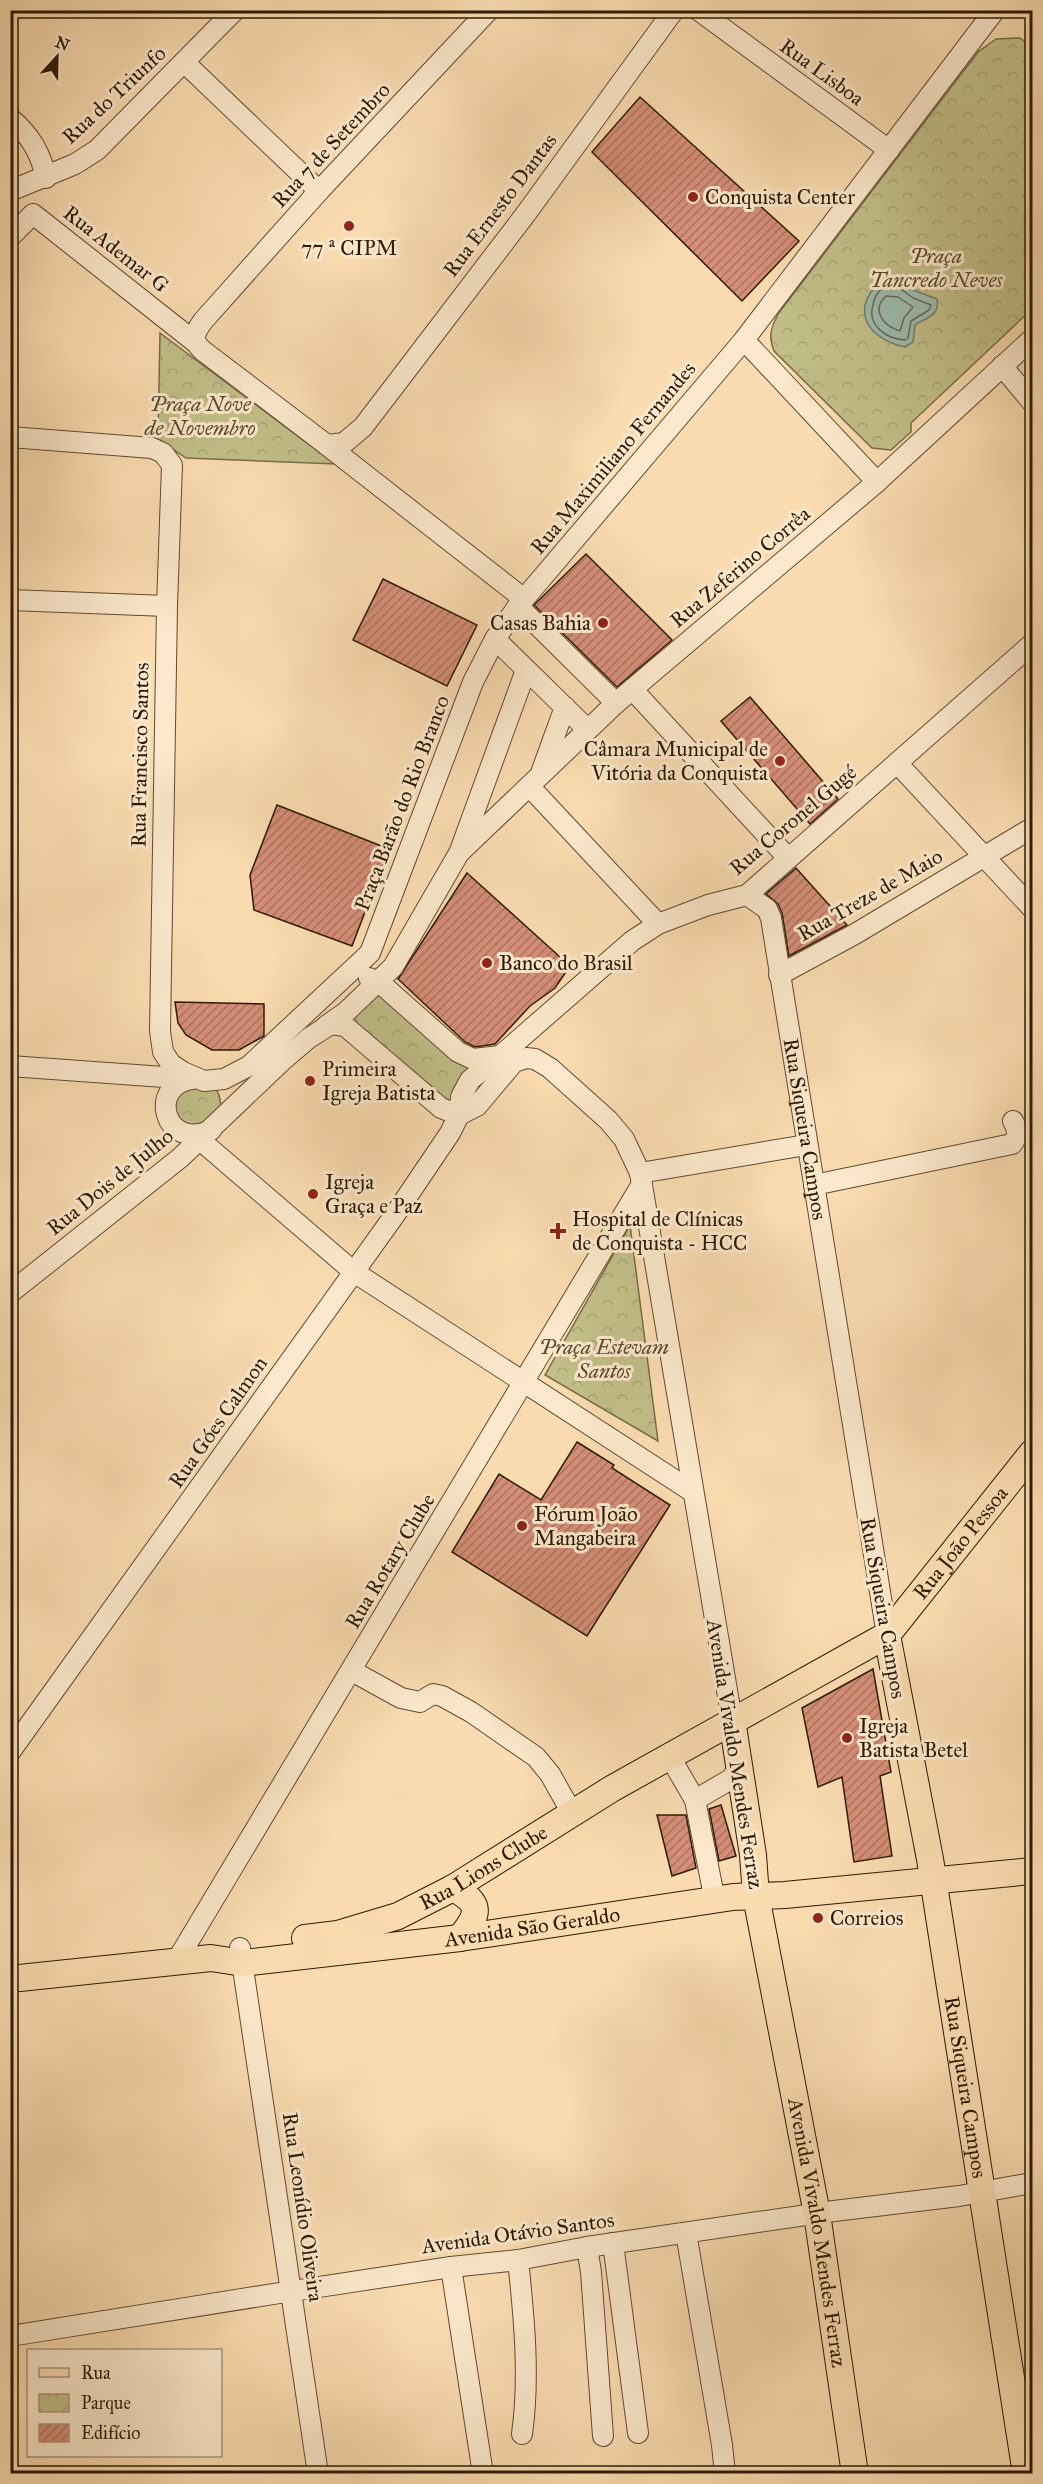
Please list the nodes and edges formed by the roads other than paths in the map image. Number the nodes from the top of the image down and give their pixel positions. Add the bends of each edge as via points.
1 (235, 10) edge
2 (489, 10) edge
3 (674, 10) edge
4 (698, 10) edge
5 (995, 10) edge
6 (185, 63) junction
7 (10, 118) edge
8 (889, 150) junction
9 (46, 178) junction
10 (10, 191) edge
11 (320, 191) junction
12 (10, 237) edge
13 (1032, 339) edge
14 (744, 340) junction
15 (195, 342) junction
16 (1002, 366) junction
17 (1032, 402) edge
18 (10, 437) edge
19 (327, 445) junction
20 (878, 482) junction
21 (10, 600) edge
22 (521, 602) junction
23 (167, 606) junction
24 (495, 639) junction
25 (1032, 644) edge
26 (526, 670) junction
27 (632, 689) junction
28 (616, 703) junction
29 (565, 707) junction
30 (587, 729) junction
31 (897, 763) junction
32 (535, 781) junction
33 (1032, 828) edge
34 (459, 853) junction
35 (788, 858) junction
36 (986, 858) junction
37 (747, 895) junction
38 (1032, 908) edge
39 (658, 924) junction
40 (779, 975) junction
41 (346, 978) junction
42 (379, 982) junction
43 (540, 1022) junction
44 (336, 1026) junction
45 (500, 1056) junction
46 (10, 1066) edge
47 (548, 1067) junction
48 (195, 1077) junction
49 (459, 1115) junction
50 (1013, 1121) dead end
51 (209, 1131) junction
52 (807, 1145) junction
53 (641, 1178) junction
54 (814, 1185) junction
55 (354, 1272) junction
56 (10, 1293) edge
57 (525, 1382) junction
58 (1032, 1453) edge
59 (693, 1492) junction
60 (887, 1635) junction
61 (352, 1671) junction
62 (732, 1720) junction
63 (10, 1752) edge
64 (670, 1757) junction
65 (739, 1768) junction
66 (695, 1800) junction
67 (572, 1813) junction
68 (1032, 1871) edge
69 (933, 1882) junction
70 (453, 1888) junction
71 (756, 1896) junction
72 (715, 1901) junction
73 (460, 1938) junction
74 (241, 1955) junction
75 (176, 1962) junction
76 (18, 1976) edge
77 (1032, 2183) edge
78 (981, 2192) junction
79 (818, 2214) junction
80 (686, 2233) junction
81 (613, 2243) junction
82 (587, 2247) junction
83 (518, 2260) junction
84 (451, 2267) junction
85 (292, 2291) junction
86 (10, 2336) edge
87 (638, 2433) dead end
88 (522, 2434) dead end
89 (603, 2436) dead end
90 (318, 2474) edge
91 (483, 2474) edge
92 (725, 2474) edge
93 (855, 2474) edge
94 (1026, 2474) edge

1 - 6 street, Rua do Triunfo
2 - 11 street, Rua 7 de Setembro
3 - 19 street, Rua Ernesto Dantas via 525,215 363,427 344,443
4 - 8 street, Rua Lisboa
5 - 8 street
6 - 9 street, Rua do Triunfo via 97,150
6 - 11 street
7 - 9 street via 32,140 42,158
8 - 14 street
9 - 10 street, Rua do Triunfo
11 - 15 street, Rua 7 de Setembro via 197,329
12 - 15 street, Rua Ademar G via 33,214
13 - 16 street
14 - 20 street
14 - 22 street, Rua Maximiliano Fernandes
15 - 19 street
16 - 17 street
16 - 20 street
18 - 23 street, Rua Francisco Santos via 145,447 165,454 172,465
19 - 22 street
20 - 27 street, Rua Zeferino Corrêa
21 - 23 street
22 - 24 street, Praça Barão do Rio Branco
22 - 28 street
23 - 48 street, Rua Francisco Santos via 160,1031 163,1052 171,1064
24 - 26 street
24 - 41 street, Praça Barão do Rio Branco via 473,682 370,954
25 - 31 street, Rua Coronel Gugé
26 - 29 street
26 - 34 street
27 - 28 street
27 - 35 street
28 - 30 street
29 - 30 street
29 - 32 street
30 - 32 street
31 - 35 street, Rua Coronel Gugé
31 - 36 street
32 - 34 street
32 - 39 street
33 - 36 street, Rua Treze de Maio
34 - 42 street via 393,967
35 - 37 street, Rua Coronel Gugé
36 - 38 street
36 - 40 street, Rua Treze de Maio
37 - 39 street, Rua Coronel Gugé
37 - 40 street, Rua Siqueira Campos via 767,909 771,918
39 - 43 street, Rua Coronel Gugé via 632,941
40 - 52 street, Rua Siqueira Campos
41 - 42 street via 359,975
41 - 48 street, Praça Barão do Rio Branco via 249,1066 224,1079
42 - 44 street, Rua Dois de Julho
42 - 45 street via 458,1052 473,1059
43 - 45 street, Rua Coronel Gugé
43 - 47 street via 532,1041 534,1050
44 - 49 street via 441,1108
44 - 51 street, Rua Dois de Julho via 282,1061
45 - 49 street, Rua Coronel Gugé via 470,1080 461,1097
46 - 48 street
47 - 49 street via 535,1059 514,1062 477,1106
47 - 53 street, Avenida Vivaldo Mendes Ferraz via 608,1119 624,1139
48 - 51 street via 216,1089 222,1103 220,1117
48 - 51 street via 174,1087 167,1099 166,1113 171,1125 187,1134
49 - 55 street, Rua Góes Calmon
50 - 54 street via 1018,1131 1012,1144
51 - 55 street
51 - 56 street, Rua Dois de Julho
52 - 53 street
52 - 54 street, Rua Siqueira Campos
53 - 57 street, Rua Rotary Clube
53 - 59 street, Avenida Vivaldo Mendes Ferraz
54 - 60 street, Rua Siqueira Campos
55 - 57 street
55 - 63 street, Rua Góes Calmon
57 - 59 street
57 - 61 street, Rua Rotary Clube
58 - 60 main road, Rua João Pessoa
59 - 62 street, Avenida Vivaldo Mendes Ferraz
60 - 62 main road, Rua João Pessoa
60 - 69 main road, Rua Siqueira Campos
61 - 67 street via 401,1698 420,1702 433,1694 471,1713 536,1757
61 - 75 street, Rua Rotary Clube
62 - 64 main road, Rua Lions Clube
62 - 65 main road, Avenida Vivaldo Mendes Ferraz
64 - 66 street
64 - 67 main road, Rua Lions Clube
65 - 66 street via 731,1779
65 - 71 main road, Avenida Vivaldo Mendes Ferraz
66 - 72 street
67 - 70 main road, Rua Lions Clube
68 - 69 main road, Avenida São Geraldo
69 - 71 main road, Avenida São Geraldo
69 - 78 main road, Rua Siqueira Campos
70 - 73 main road via 472,1902 476,1912
70 - 74 main road, Rua Lions Clube via 398,1916 338,1934
71 - 72 main road, Avenida São Geraldo
71 - 79 main road, Avenida Vivaldo Mendes Ferraz
72 - 73 main road, Avenida São Geraldo
73 - 74 main road, Avenida São Geraldo
74 - 75 main road, Avenida São Geraldo
74 - 85 street, Rua Leonídio Oliveira
75 - 76 main road, Avenida São Geraldo
77 - 78 street, Avenida Otávio Santos
78 - 79 street, Avenida Otávio Santos
78 - 94 main road, Rua Siqueira Campos
79 - 80 street, Avenida Otávio Santos
79 - 93 main road, Avenida Vivaldo Mendes Ferraz
80 - 81 street, Avenida Otávio Santos
80 - 92 street
81 - 82 street, Avenida Otávio Santos
81 - 87 street
82 - 83 street, Avenida Otávio Santos
82 - 89 street
83 - 84 street, Avenida Otávio Santos
83 - 88 street via 526,2408
84 - 85 street, Avenida Otávio Santos
84 - 91 street
85 - 86 street, Avenida Otávio Santos
85 - 90 street, Rua Leonídio Oliveira

